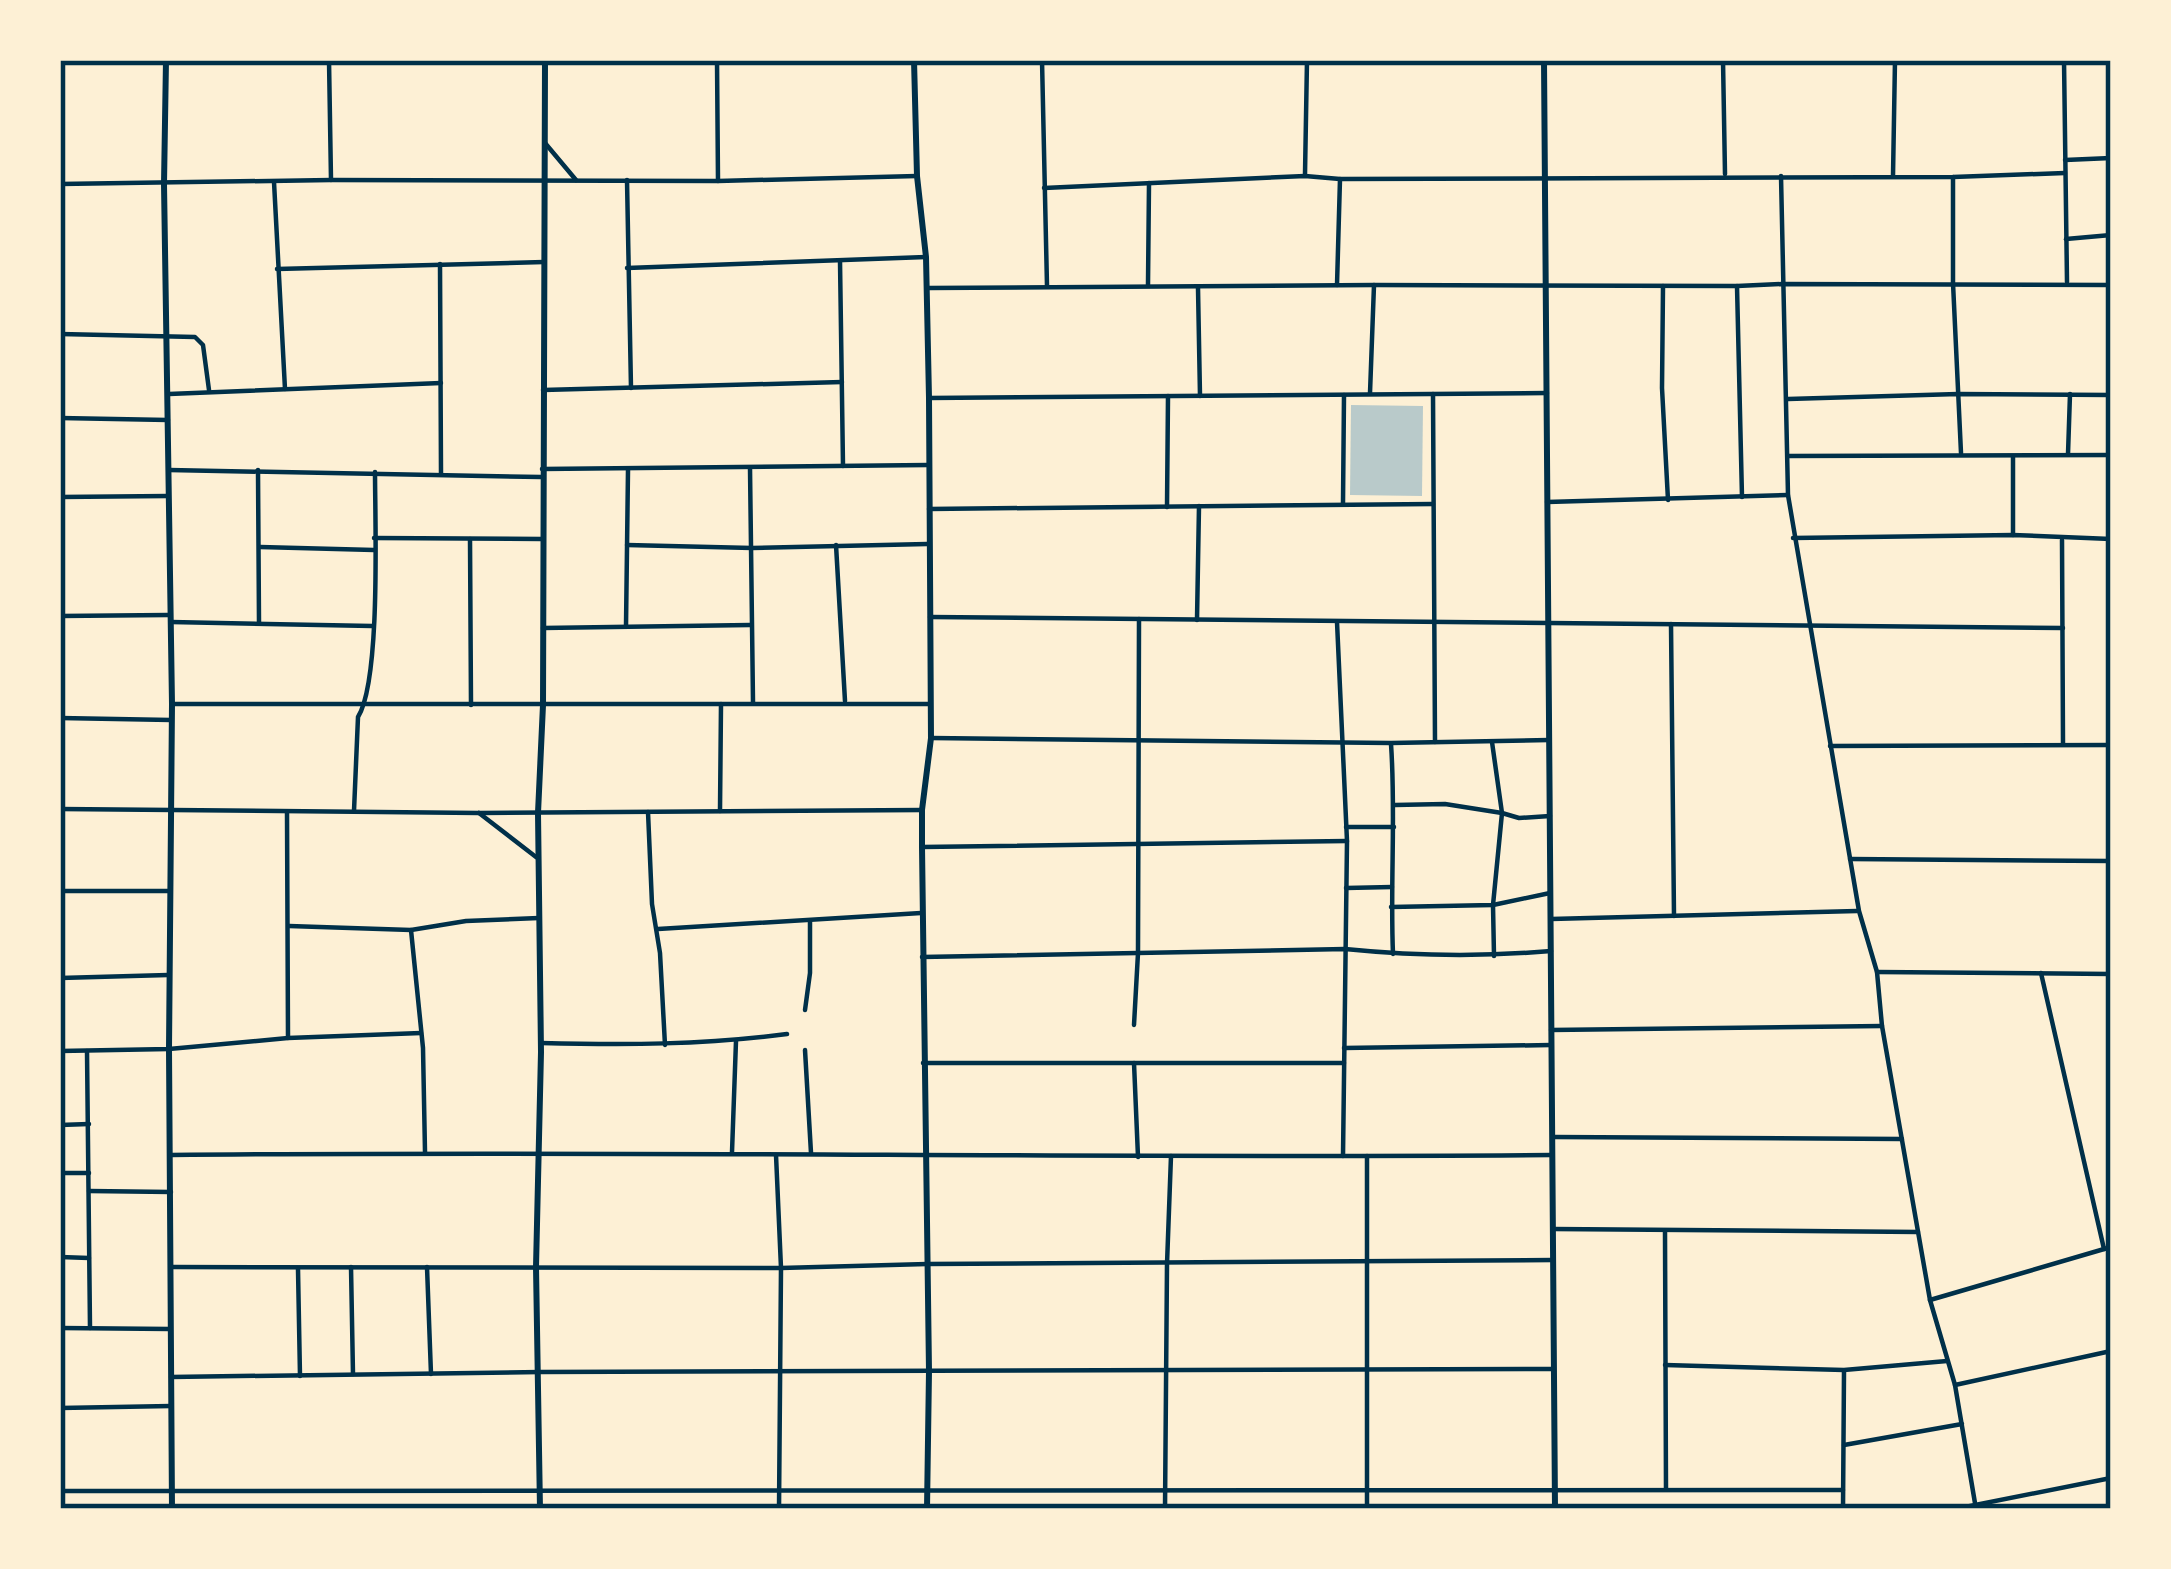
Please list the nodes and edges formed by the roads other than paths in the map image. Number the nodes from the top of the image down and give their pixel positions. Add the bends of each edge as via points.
1 (166, 60) edge
2 (329, 60) edge
3 (545, 60) edge
4 (717, 60) edge
5 (914, 60) edge
6 (1042, 60) edge
7 (1307, 60) edge
8 (1544, 60) edge
9 (1723, 60) edge
10 (1895, 60) edge
11 (2064, 60) edge
12 (545, 143) junction
13 (2111, 158) edge
14 (2065, 160) junction
15 (2065, 173) junction
16 (917, 176) junction
17 (1305, 176) junction
18 (1725, 176) junction
19 (1781, 176) junction
20 (1893, 176) junction
21 (1953, 177) junction
22 (1545, 178) junction
23 (331, 179) junction
24 (1340, 179) junction
25 (544, 180) junction
26 (627, 180) junction
27 (577, 181) junction
28 (718, 181) junction
29 (274, 182) junction
30 (1149, 182) junction
31 (60, 184) edge
32 (164, 184) junction
33 (1044, 188) junction
34 (2111, 235) edge
35 (2066, 239) junction
36 (926, 257) junction
37 (840, 261) junction
38 (544, 262) junction
39 (440, 264) junction
40 (627, 268) junction
41 (277, 269) junction
42 (1374, 284) junction
43 (1782, 284) junction
44 (1952, 284) junction
45 (1148, 285) junction
46 (1198, 285) junction
47 (1337, 285) junction
48 (2067, 285) junction
49 (2111, 285) edge
50 (1047, 286) junction
51 (1546, 286) junction
52 (1663, 286) junction
53 (1736, 286) junction
54 (927, 288) junction
55 (60, 334) edge
56 (168, 335) junction
57 (842, 382) junction
58 (441, 383) junction
59 (631, 388) junction
60 (285, 389) junction
61 (543, 390) junction
62 (209, 392) junction
63 (1546, 393) junction
64 (169, 394) junction
65 (1370, 394) junction
66 (1433, 394) junction
67 (1958, 394) junction
68 (2070, 394) junction
69 (1344, 395) junction
70 (2111, 395) edge
71 (1168, 396) junction
72 (1200, 396) junction
73 (929, 398) junction
74 (1788, 399) junction
75 (60, 418) edge
76 (169, 420) junction
77 (2068, 455) junction
78 (2111, 455) edge
79 (1788, 456) junction
80 (1961, 456) junction
81 (2013, 456) junction
82 (928, 466) junction
83 (750, 468) junction
84 (843, 468) junction
85 (169, 470) junction
86 (258, 470) junction
87 (628, 470) junction
88 (375, 472) junction
89 (542, 473) junction
90 (442, 474) junction
91 (1788, 495) junction
92 (60, 496) edge
93 (169, 496) junction
94 (1742, 497) junction
95 (1668, 500) junction
96 (1547, 502) junction
97 (1343, 504) junction
98 (1433, 504) junction
99 (1199, 506) junction
100 (1167, 507) junction
101 (929, 509) junction
102 (2013, 535) junction
103 (374, 538) junction
104 (542, 538) junction
105 (1793, 538) junction
106 (2062, 538) junction
107 (470, 539) junction
108 (2111, 539) edge
109 (929, 544) junction
110 (627, 545) junction
111 (836, 545) junction
112 (258, 547) junction
113 (752, 548) junction
114 (374, 550) junction
115 (60, 616) edge
116 (930, 617) junction
117 (171, 619) junction
118 (1139, 620) junction
119 (1197, 620) junction
120 (1337, 621) junction
121 (1434, 622) junction
122 (259, 623) junction
123 (1548, 623) junction
124 (1671, 625) junction
125 (373, 626) junction
126 (750, 626) junction
127 (1811, 626) junction
128 (626, 627) junction
129 (543, 628) junction
130 (2063, 628) junction
131 (172, 704) junction
132 (721, 704) junction
133 (753, 704) junction
134 (845, 704) junction
135 (931, 704) junction
136 (365, 705) junction
137 (470, 705) junction
138 (543, 705) junction
139 (60, 718) edge
140 (171, 719) junction
141 (931, 738) junction
142 (1139, 739) junction
143 (1549, 740) junction
144 (1341, 742) junction
145 (1435, 742) junction
146 (1492, 742) junction
147 (1391, 743) junction
148 (2063, 744) junction
149 (2111, 745) edge
150 (1830, 746) junction
151 (1395, 805) junction
152 (60, 809) edge
153 (170, 809) junction
154 (922, 810) junction
155 (720, 811) junction
156 (287, 812) junction
157 (354, 812) junction
158 (649, 812) junction
159 (479, 813) junction
160 (538, 813) junction
161 (1502, 813) junction
162 (1550, 816) junction
163 (1346, 827) junction
164 (1394, 827) junction
165 (1347, 841) junction
166 (1138, 844) junction
167 (922, 847) junction
168 (538, 859) junction
169 (1850, 859) junction
170 (2111, 861) edge
171 (1392, 887) junction
172 (1346, 888) junction
173 (60, 891) edge
174 (169, 891) junction
175 (1550, 892) junction
176 (1492, 905) junction
177 (1391, 908) junction
178 (1858, 911) junction
179 (922, 913) junction
180 (1674, 916) junction
181 (539, 918) junction
182 (810, 919) junction
183 (1550, 919) junction
184 (289, 926) junction
185 (658, 928) junction
186 (411, 930) junction
187 (1345, 949) junction
188 (1551, 951) junction
189 (1138, 953) junction
190 (1394, 954) junction
191 (1494, 956) junction
192 (922, 957) junction
193 (1877, 972) junction
194 (2041, 973) junction
195 (2111, 974) edge
196 (170, 975) junction
197 (60, 978) edge
198 (805, 1010) dead end
199 (1134, 1024) dead end
200 (1882, 1026) junction
201 (1551, 1030) junction
202 (421, 1033) junction
203 (787, 1034) dead end
204 (288, 1038) junction
205 (736, 1041) junction
206 (541, 1043) junction
207 (1551, 1045) junction
208 (665, 1046) junction
209 (1344, 1048) junction
210 (169, 1049) junction
211 (805, 1050) dead end
212 (60, 1051) edge
213 (87, 1051) junction
214 (923, 1063) junction
215 (1134, 1063) junction
216 (1343, 1063) junction
217 (88, 1124) junction
218 (60, 1125) edge
219 (1552, 1137) junction
220 (1902, 1139) junction
221 (425, 1152) junction
222 (538, 1152) junction
223 (732, 1152) junction
224 (812, 1153) junction
225 (776, 1154) junction
226 (171, 1155) junction
227 (1552, 1155) junction
228 (926, 1156) junction
229 (1138, 1156) junction
230 (1171, 1156) junction
231 (1343, 1156) junction
232 (1367, 1156) junction
233 (60, 1173) edge
234 (88, 1173) junction
235 (88, 1191) junction
236 (171, 1192) junction
237 (1553, 1229) junction
238 (1665, 1232) junction
239 (1918, 1232) junction
240 (2108, 1248) edge
241 (60, 1257) edge
242 (89, 1258) junction
243 (1553, 1260) junction
244 (1367, 1262) junction
245 (927, 1264) junction
246 (1167, 1264) junction
247 (170, 1267) junction
248 (427, 1267) junction
249 (351, 1268) junction
250 (536, 1268) junction
251 (781, 1268) junction
252 (298, 1269) junction
253 (1930, 1300) junction
254 (60, 1328) edge
255 (90, 1328) junction
256 (170, 1329) junction
257 (2111, 1351) edge
258 (1948, 1360) junction
259 (1665, 1365) junction
260 (1554, 1369) junction
261 (1167, 1370) junction
262 (1367, 1370) junction
263 (1844, 1370) junction
264 (929, 1371) junction
265 (540, 1372) junction
266 (780, 1372) junction
267 (353, 1374) junction
268 (431, 1374) junction
269 (300, 1376) junction
270 (172, 1377) junction
271 (1955, 1384) junction
272 (171, 1406) junction
273 (60, 1408) edge
274 (1962, 1424) junction
275 (1844, 1445) junction
276 (2111, 1478) edge
277 (1555, 1488) junction
278 (778, 1489) junction
279 (1367, 1489) junction
280 (1666, 1489) junction
281 (172, 1490) junction
282 (927, 1490) junction
283 (1166, 1490) junction
284 (1844, 1490) junction
285 (60, 1491) edge
286 (540, 1491) junction
287 (1976, 1507) edge
288 (172, 1509) edge
289 (540, 1509) edge
290 (778, 1509) edge
291 (927, 1509) edge
292 (1166, 1509) edge
293 (1367, 1509) edge
294 (1555, 1509) edge
295 (1844, 1509) edge
296 (1955, 1509) edge

1 - 32 street
2 - 23 street
3 - 12 street
4 - 28 street
5 - 16 street
6 - 33 street
7 - 17 street
8 - 22 street
9 - 18 street
10 - 20 street
11 - 14 street
12 - 25 street
12 - 27 street
13 - 14 street
14 - 15 street
15 - 21 street
15 - 35 street
16 - 28 street
16 - 36 street
17 - 24 street
17 - 30 street
18 - 19 street
18 - 22 street
19 - 20 street
19 - 43 street
20 - 21 street
21 - 44 street
22 - 24 street
22 - 51 street
23 - 25 street
23 - 29 street
24 - 47 street
25 - 27 street
25 - 38 street
26 - 27 street
26 - 28 street
26 - 40 street
29 - 32 street
29 - 41 street
30 - 33 street
30 - 45 street
31 - 32 street
32 - 56 street
33 - 50 street
34 - 35 street
35 - 48 street
36 - 37 street
36 - 54 street
37 - 40 street
37 - 57 street
38 - 39 street
38 - 61 street
39 - 41 street
39 - 58 street
40 - 59 street
41 - 60 street
42 - 47 street
42 - 51 street
42 - 65 street
43 - 44 street
43 - 53 street
43 - 74 street
44 - 48 street
44 - 67 street
45 - 46 street
45 - 50 street
46 - 47 street
46 - 72 street
48 - 49 street
50 - 54 street
51 - 52 street
51 - 63 street
52 - 53 street
52 - 95 street
53 - 94 street
54 - 73 street
55 - 56 street
56 - 62 street via 201,340
56 - 64 street
57 - 59 street
57 - 84 street
58 - 60 street
58 - 90 street
59 - 61 street
60 - 62 street
61 - 89 street
62 - 64 street
63 - 66 street
63 - 96 street
64 - 76 street
65 - 66 street
65 - 69 street
66 - 98 street
67 - 68 street
67 - 74 street
67 - 80 street
68 - 70 street
68 - 77 street
69 - 72 street
69 - 97 street
71 - 72 street
71 - 73 street
71 - 100 street
73 - 82 street
74 - 79 street
75 - 76 street
76 - 85 street
77 - 78 street
77 - 81 street
79 - 80 street
79 - 91 street
80 - 81 street
81 - 102 street
82 - 84 street
82 - 101 street
83 - 84 street
83 - 87 street
83 - 113 street
85 - 86 street
85 - 93 street
86 - 88 street
86 - 112 street
87 - 89 street
87 - 110 street
88 - 90 street
88 - 103 street
89 - 90 street
89 - 104 street
91 - 94 street
91 - 105 street
92 - 93 street
93 - 117 street
94 - 95 street
95 - 96 street
96 - 123 street
97 - 98 street
97 - 99 street
98 - 121 street
99 - 100 street
99 - 119 street
100 - 101 street
101 - 109 street
102 - 105 street
102 - 106 street
103 - 107 street
103 - 114 street
104 - 107 street
104 - 129 street
105 - 127 street
106 - 108 street
106 - 130 street
107 - 137 street
109 - 111 street
109 - 116 street
110 - 113 street
110 - 128 street
111 - 113 street
111 - 134 street
112 - 114 street
112 - 122 street
113 - 126 street
114 - 125 street
115 - 117 street
116 - 118 street
116 - 135 street
117 - 122 street
117 - 131 street
118 - 119 street
118 - 142 street
119 - 120 street
120 - 121 street
120 - 144 street
121 - 123 street
121 - 145 street
122 - 125 street
123 - 124 street
123 - 143 street
124 - 127 street
124 - 180 street
125 - 136 street
126 - 128 street
126 - 133 street
127 - 130 street
127 - 150 street
128 - 129 street
129 - 138 street
130 - 148 street
131 - 136 street
131 - 140 street
132 - 133 street
132 - 138 street
132 - 155 street
133 - 134 street
134 - 135 street
135 - 141 street
136 - 137 street
136 - 157 street
137 - 138 street
138 - 160 street
139 - 140 street
140 - 153 street
141 - 142 street
141 - 154 street
142 - 144 street
142 - 166 street
143 - 146 street
143 - 162 street
144 - 147 street
144 - 163 street
145 - 146 street
145 - 147 street
146 - 161 street
147 - 151 street
148 - 149 street
148 - 150 street
150 - 169 street
151 - 161 street
151 - 164 street
152 - 153 street
153 - 156 street
153 - 174 street
154 - 155 street
154 - 167 street
155 - 158 street
156 - 157 street
156 - 184 street
157 - 159 street
158 - 160 street
158 - 185 street
159 - 160 street
159 - 168 street
160 - 168 street
161 - 162 street
161 - 176 street
162 - 175 street
163 - 164 street
163 - 165 street
164 - 171 street
165 - 166 street
165 - 172 street
166 - 167 street
166 - 189 street
167 - 179 street
168 - 181 street
169 - 170 street
169 - 178 street
171 - 172 street
171 - 177 street
172 - 187 street
173 - 174 street
174 - 196 street
175 - 176 street
175 - 183 street
176 - 177 street
176 - 191 street
177 - 190 street
178 - 180 street
178 - 193 street
179 - 182 street
179 - 192 street
180 - 183 street
181 - 186 street
181 - 206 street
182 - 185 street
182 - 198 street
183 - 188 street
184 - 186 street
184 - 204 street
185 - 208 street
186 - 202 street
187 - 189 street
187 - 190 street
187 - 209 street
188 - 191 street
188 - 201 street
189 - 192 street
189 - 199 street
190 - 191 street
192 - 214 street
193 - 194 street
193 - 200 street
194 - 195 street
194 - 240 street
196 - 197 street
196 - 210 street
200 - 201 street
200 - 220 street
201 - 207 street
202 - 204 street
202 - 221 street
203 - 205 street
204 - 210 street
205 - 208 street
205 - 223 street
206 - 208 street
206 - 222 street
207 - 209 street
207 - 219 street
209 - 216 street
210 - 213 street
210 - 226 street
211 - 224 street
212 - 213 street
213 - 217 street
214 - 215 street
214 - 228 street
215 - 216 street
215 - 229 street
216 - 231 street
217 - 218 street
217 - 234 street
219 - 220 street
219 - 227 street
220 - 239 street
221 - 222 street
221 - 226 street
222 - 223 street
222 - 250 street
223 - 225 street
224 - 225 street
224 - 228 street
225 - 251 street
226 - 236 street
227 - 232 street
227 - 237 street
228 - 229 street
228 - 245 street
229 - 230 street
230 - 231 street
230 - 246 street
231 - 232 street
232 - 244 street
233 - 234 street
234 - 235 street
235 - 236 street
235 - 242 street
236 - 247 street
237 - 238 street
237 - 243 street
238 - 239 street
238 - 259 street
239 - 253 street
240 - 253 street
241 - 242 street
242 - 255 street
243 - 244 street
243 - 260 street
244 - 246 street
244 - 262 street
245 - 246 street
245 - 251 street
245 - 264 street
246 - 261 street
247 - 252 street
247 - 256 street
248 - 249 street
248 - 250 street
248 - 268 street
249 - 252 street
249 - 267 street
250 - 251 street
250 - 265 street
251 - 266 street
252 - 269 street
253 - 258 street
254 - 255 street
255 - 256 street
256 - 270 street
257 - 271 street
258 - 263 street
258 - 271 street
259 - 263 street
259 - 280 street
260 - 262 street
260 - 277 street
261 - 262 street
261 - 264 street
261 - 283 street
262 - 279 street
263 - 275 street
264 - 266 street
264 - 282 street
265 - 266 street
265 - 268 street
265 - 286 street
266 - 278 street
267 - 268 street
267 - 269 street
269 - 270 street
270 - 272 street
271 - 274 street
272 - 273 street
272 - 281 street
274 - 275 street
274 - 287 street
275 - 284 street
276 - 287 street
277 - 279 street
277 - 280 street
277 - 294 street
278 - 282 street
278 - 286 street
278 - 290 street
279 - 283 street
279 - 293 street
280 - 284 street
281 - 285 street
281 - 286 street
281 - 288 street
282 - 283 street
282 - 291 street
283 - 292 street
284 - 295 street
286 - 289 street
287 - 296 street

